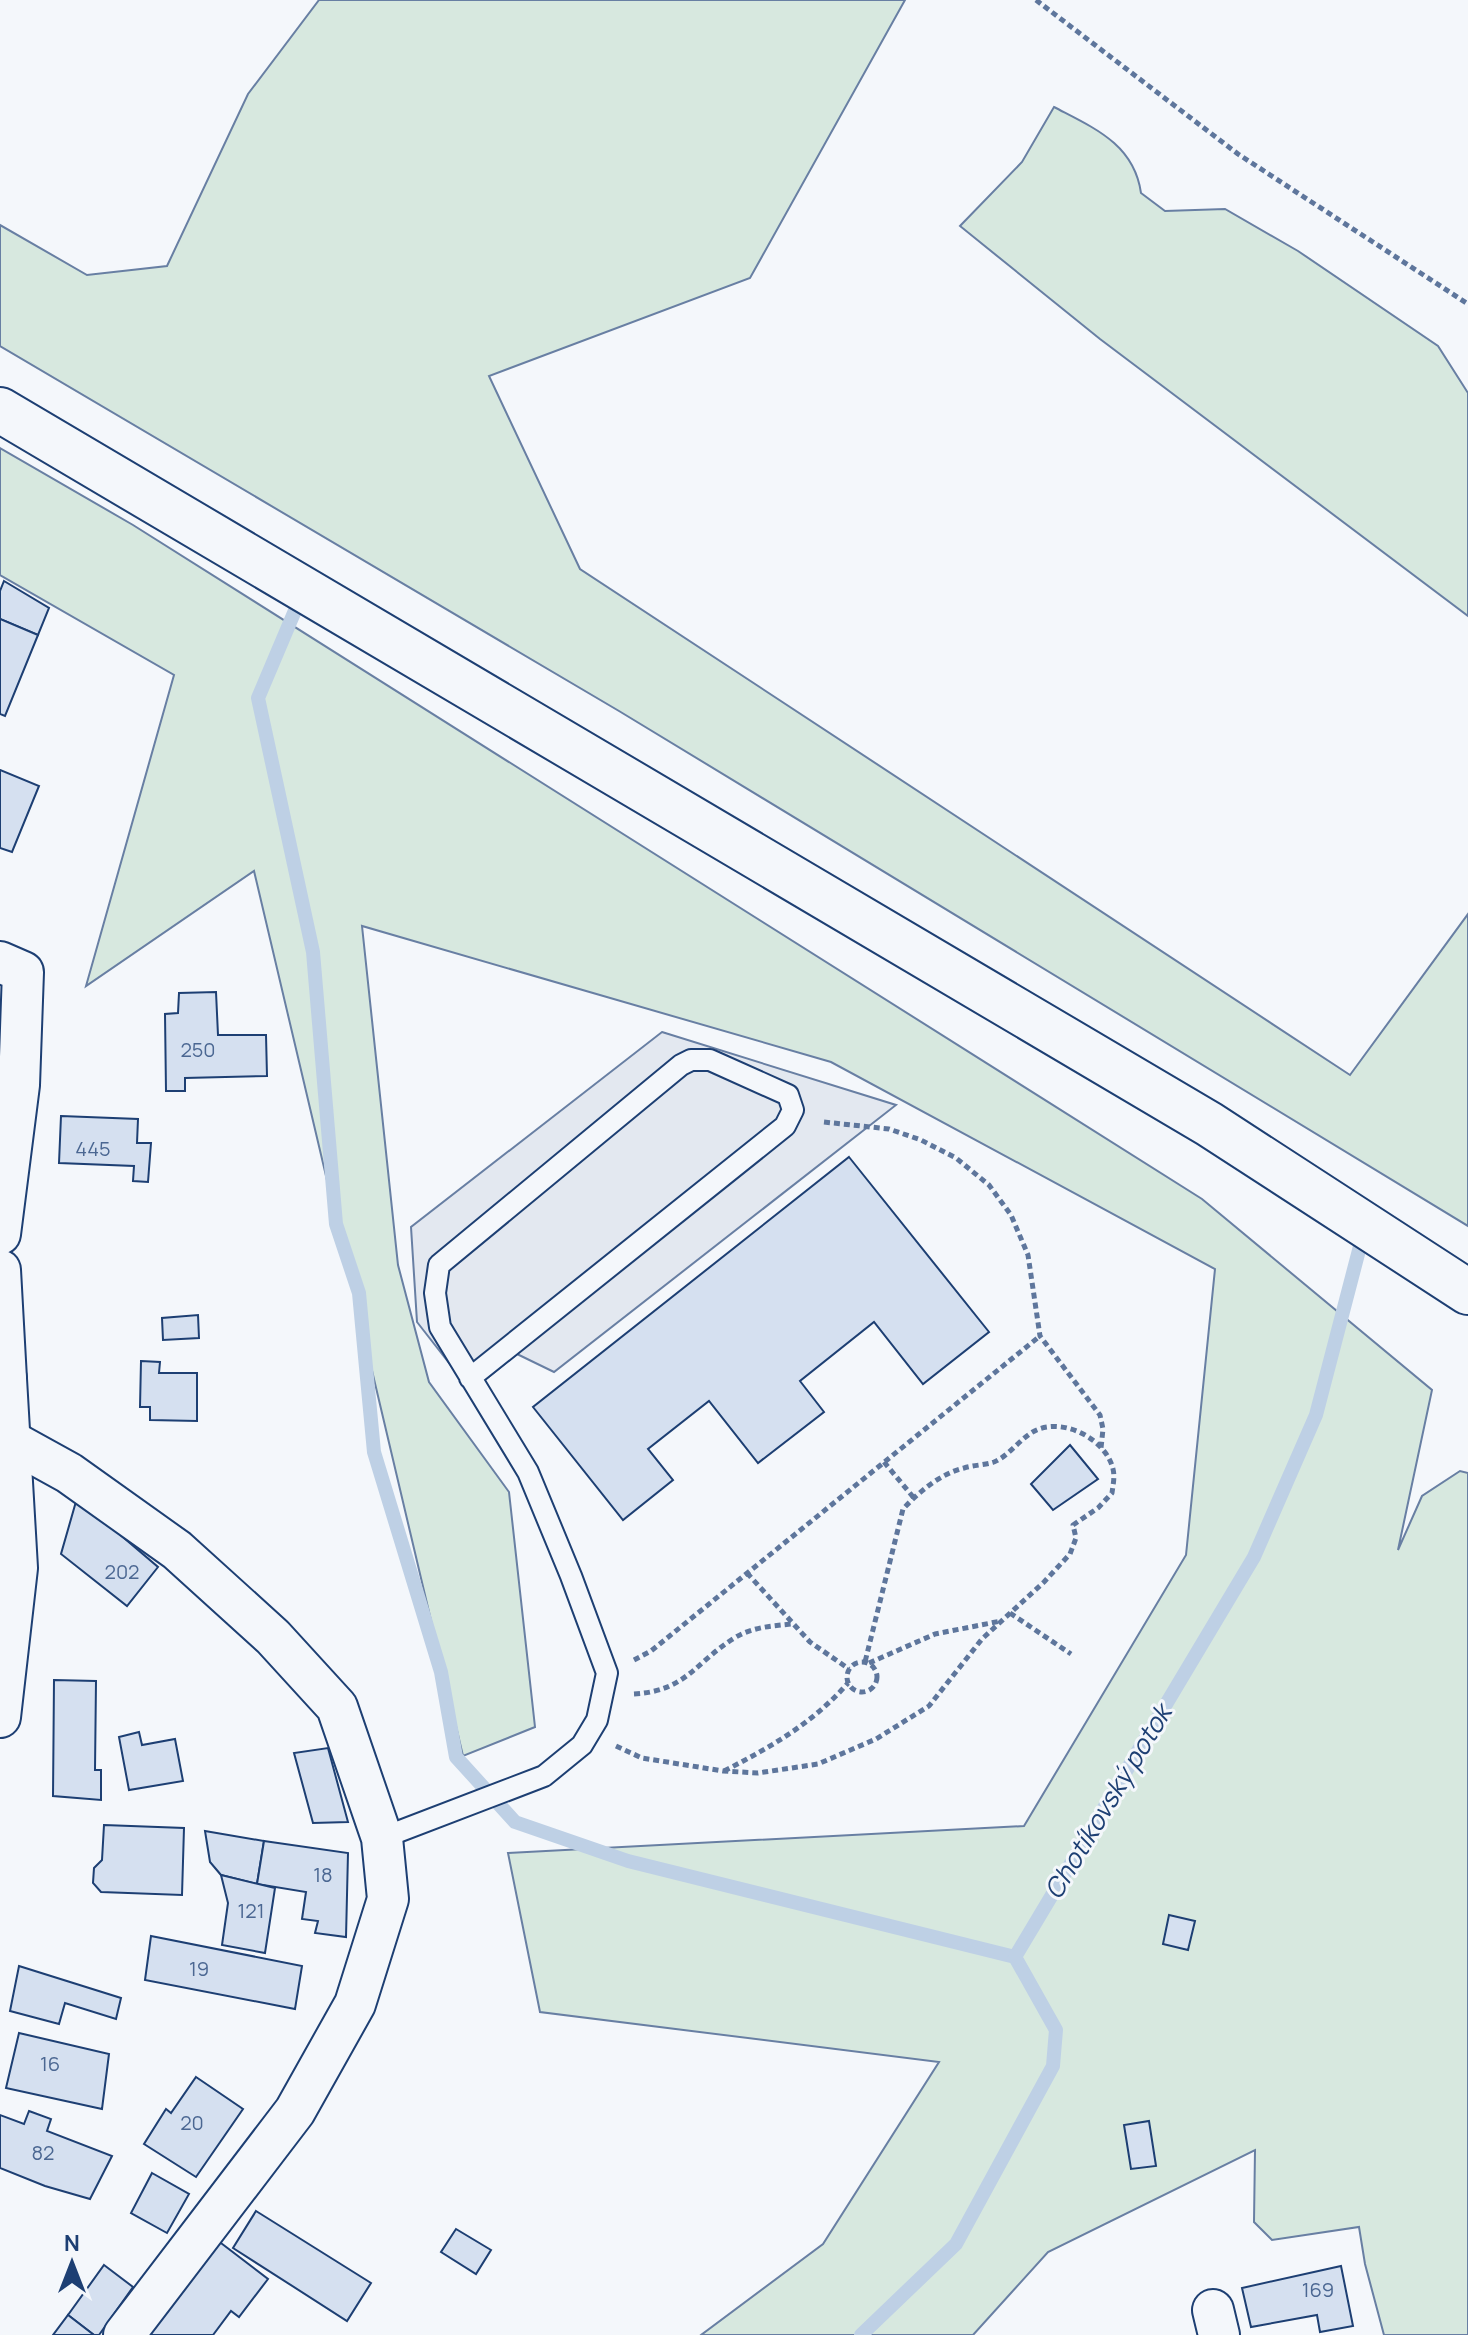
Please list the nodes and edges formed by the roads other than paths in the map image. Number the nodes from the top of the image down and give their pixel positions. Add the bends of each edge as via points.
1 (0, 410) edge
2 (0, 962) edge
3 (0, 1234) edge
4 (0, 1270) edge
5 (1468, 1292) edge
6 (3, 1377) edge
7 (470, 1378) junction
8 (11, 1441) junction
9 (0, 1717) edge
10 (382, 1838) junction
11 (124, 2335) edge

1 - 5 main road via 1209,1124
2 - 3 street via 23,972 19,1085
4 - 6 street
6 - 8 street
7 - 7 lane via 440,1327 435,1293 439,1265 691,1060 710,1060 788,1095 791,1118 785,1126
7 - 10 lane via 528,1472 607,1673 597,1720 582,1745 544,1776
8 - 9 street via 17,1568
8 - 10 street via 69,1473 177,1550 273,1637 337,1707
10 - 11 street via 388,1899 355,2004 295,2111

